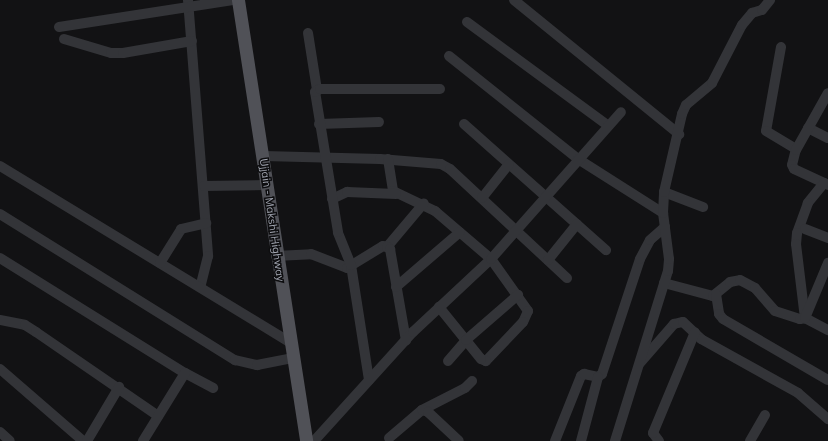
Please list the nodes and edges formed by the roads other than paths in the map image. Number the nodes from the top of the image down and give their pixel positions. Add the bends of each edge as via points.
1 (233, 0) edge
2 (238, 0) edge
3 (514, 0) edge
4 (770, 0) edge
5 (188, 3) edge
6 (467, 22) dead end
7 (59, 27) dead end
8 (308, 33) dead end
9 (64, 39) dead end
10 (192, 41) junction
11 (781, 47) dead end
12 (449, 56) dead end
13 (317, 90) junction
14 (440, 90) dead end
15 (828, 92) edge
16 (621, 112) dead end
17 (379, 122) dead end
18 (318, 124) junction
19 (464, 124) dead end
20 (607, 125) junction
21 (808, 128) junction
22 (679, 134) junction
23 (828, 138) edge
24 (796, 150) junction
25 (264, 156) junction
26 (325, 157) junction
27 (388, 159) junction
28 (578, 159) junction
29 (509, 164) junction
30 (0, 166) edge
31 (826, 184) edge
32 (204, 186) junction
33 (268, 186) junction
34 (664, 192) junction
35 (396, 194) junction
36 (546, 196) junction
37 (482, 198) junction
38 (332, 199) junction
39 (424, 203) junction
40 (704, 207) dead end
41 (663, 213) junction
42 (0, 214) edge
43 (206, 222) junction
44 (577, 224) junction
45 (665, 228) junction
46 (805, 229) dead end
47 (517, 230) junction
48 (460, 232) junction
49 (828, 238) edge
50 (387, 247) junction
51 (606, 250) dead end
52 (276, 256) junction
53 (0, 258) edge
54 (491, 259) junction
55 (548, 260) junction
56 (160, 264) junction
57 (828, 264) edge
58 (351, 266) junction
59 (567, 278) dead end
60 (664, 283) junction
61 (396, 287) junction
62 (200, 288) junction
63 (716, 294) junction
64 (518, 295) junction
65 (439, 307) junction
66 (806, 318) junction
67 (0, 320) edge
68 (828, 330) edge
69 (695, 332) junction
70 (466, 340) junction
71 (406, 341) junction
72 (290, 342) junction
73 (293, 358) junction
74 (448, 361) dead end
75 (638, 366) junction
76 (0, 370) edge
77 (185, 373) junction
78 (598, 377) junction
79 (369, 380) junction
80 (828, 380) edge
81 (472, 381) dead end
82 (119, 387) junction
83 (213, 388) dead end
84 (422, 410) junction
85 (765, 415) dead end
86 (158, 416) junction
87 (828, 419) edge
88 (0, 430) edge
89 (389, 440) edge
90 (10, 441) edge
91 (82, 441) edge
92 (87, 441) edge
93 (143, 441) edge
94 (306, 441) edge
95 (314, 441) edge
96 (459, 441) edge
97 (555, 441) edge
98 (581, 441) edge
99 (614, 441) edge
100 (659, 441) edge
101 (750, 441) edge

1 - 5 street
2 - 25 main road, Ujjain - Makshi Highway
3 - 22 street
4 - 22 street via 762,10 752,13 742,25 712,83 686,105
5 - 7 street
5 - 10 street
6 - 20 street
8 - 13 street
9 - 10 street via 111,53
10 - 32 street
11 - 24 street via 766,128 768,133
12 - 28 street
13 - 14 street
13 - 18 street via 315,95
15 - 21 street
16 - 20 street
17 - 18 street
18 - 26 street
19 - 29 street
20 - 28 street
21 - 23 street
21 - 24 street
22 - 34 street
24 - 31 street via 792,167
25 - 26 street
25 - 33 main road, Ujjain - Makshi Highway
26 - 27 street
26 - 38 street
27 - 35 street via 391,187
27 - 37 street via 441,164
28 - 36 street
28 - 41 street
29 - 36 street
29 - 37 street
30 - 56 street
31 - 66 street via 808,203 797,233
32 - 33 street
32 - 43 street
33 - 52 main road, Ujjain - Makshi Highway
34 - 40 street
34 - 41 street
35 - 38 street via 347,192
35 - 39 street
36 - 44 street
36 - 47 street
37 - 47 street
38 - 58 street via 338,232
39 - 48 street
39 - 50 street
41 - 45 street
42 - 73 street via 235,360 257,365
43 - 56 street via 181,229
43 - 62 street via 208,264
44 - 51 street
44 - 55 street
45 - 60 street via 669,259
45 - 78 street via 647,244 602,374
46 - 49 street
47 - 54 street
47 - 55 street
48 - 54 street
48 - 61 street
50 - 58 street via 383,246
50 - 61 street via 390,249
52 - 58 street via 311,254 341,267
52 - 72 main road, Ujjain - Makshi Highway
53 - 77 street
54 - 64 street
54 - 65 street
55 - 59 street
56 - 62 street
57 - 66 street
58 - 79 street
60 - 63 street
60 - 75 street
61 - 71 street
62 - 72 street
63 - 66 street via 730,282 740,280 755,288 775,311 794,318
63 - 80 street via 719,314 723,319
64 - 70 street
64 - 70 street via 527,307 527,316 489,360 481,359
65 - 70 street
65 - 71 street
66 - 68 street
67 - 82 street via 25,325
69 - 75 street via 687,324 679,321
69 - 87 street via 701,339 798,393
69 - 100 street via 653,433
70 - 74 street
71 - 79 street
72 - 73 main road, Ujjain - Makshi Highway
73 - 94 main road, Ujjain - Makshi Highway
75 - 99 street
76 - 91 street
77 - 83 street
77 - 86 street
78 - 97 street via 588,374 581,376
78 - 98 street
79 - 95 street
81 - 84 street via 465,388
82 - 86 street
82 - 92 street
84 - 89 street
84 - 96 street via 428,412
85 - 101 street
86 - 93 street
88 - 90 street

